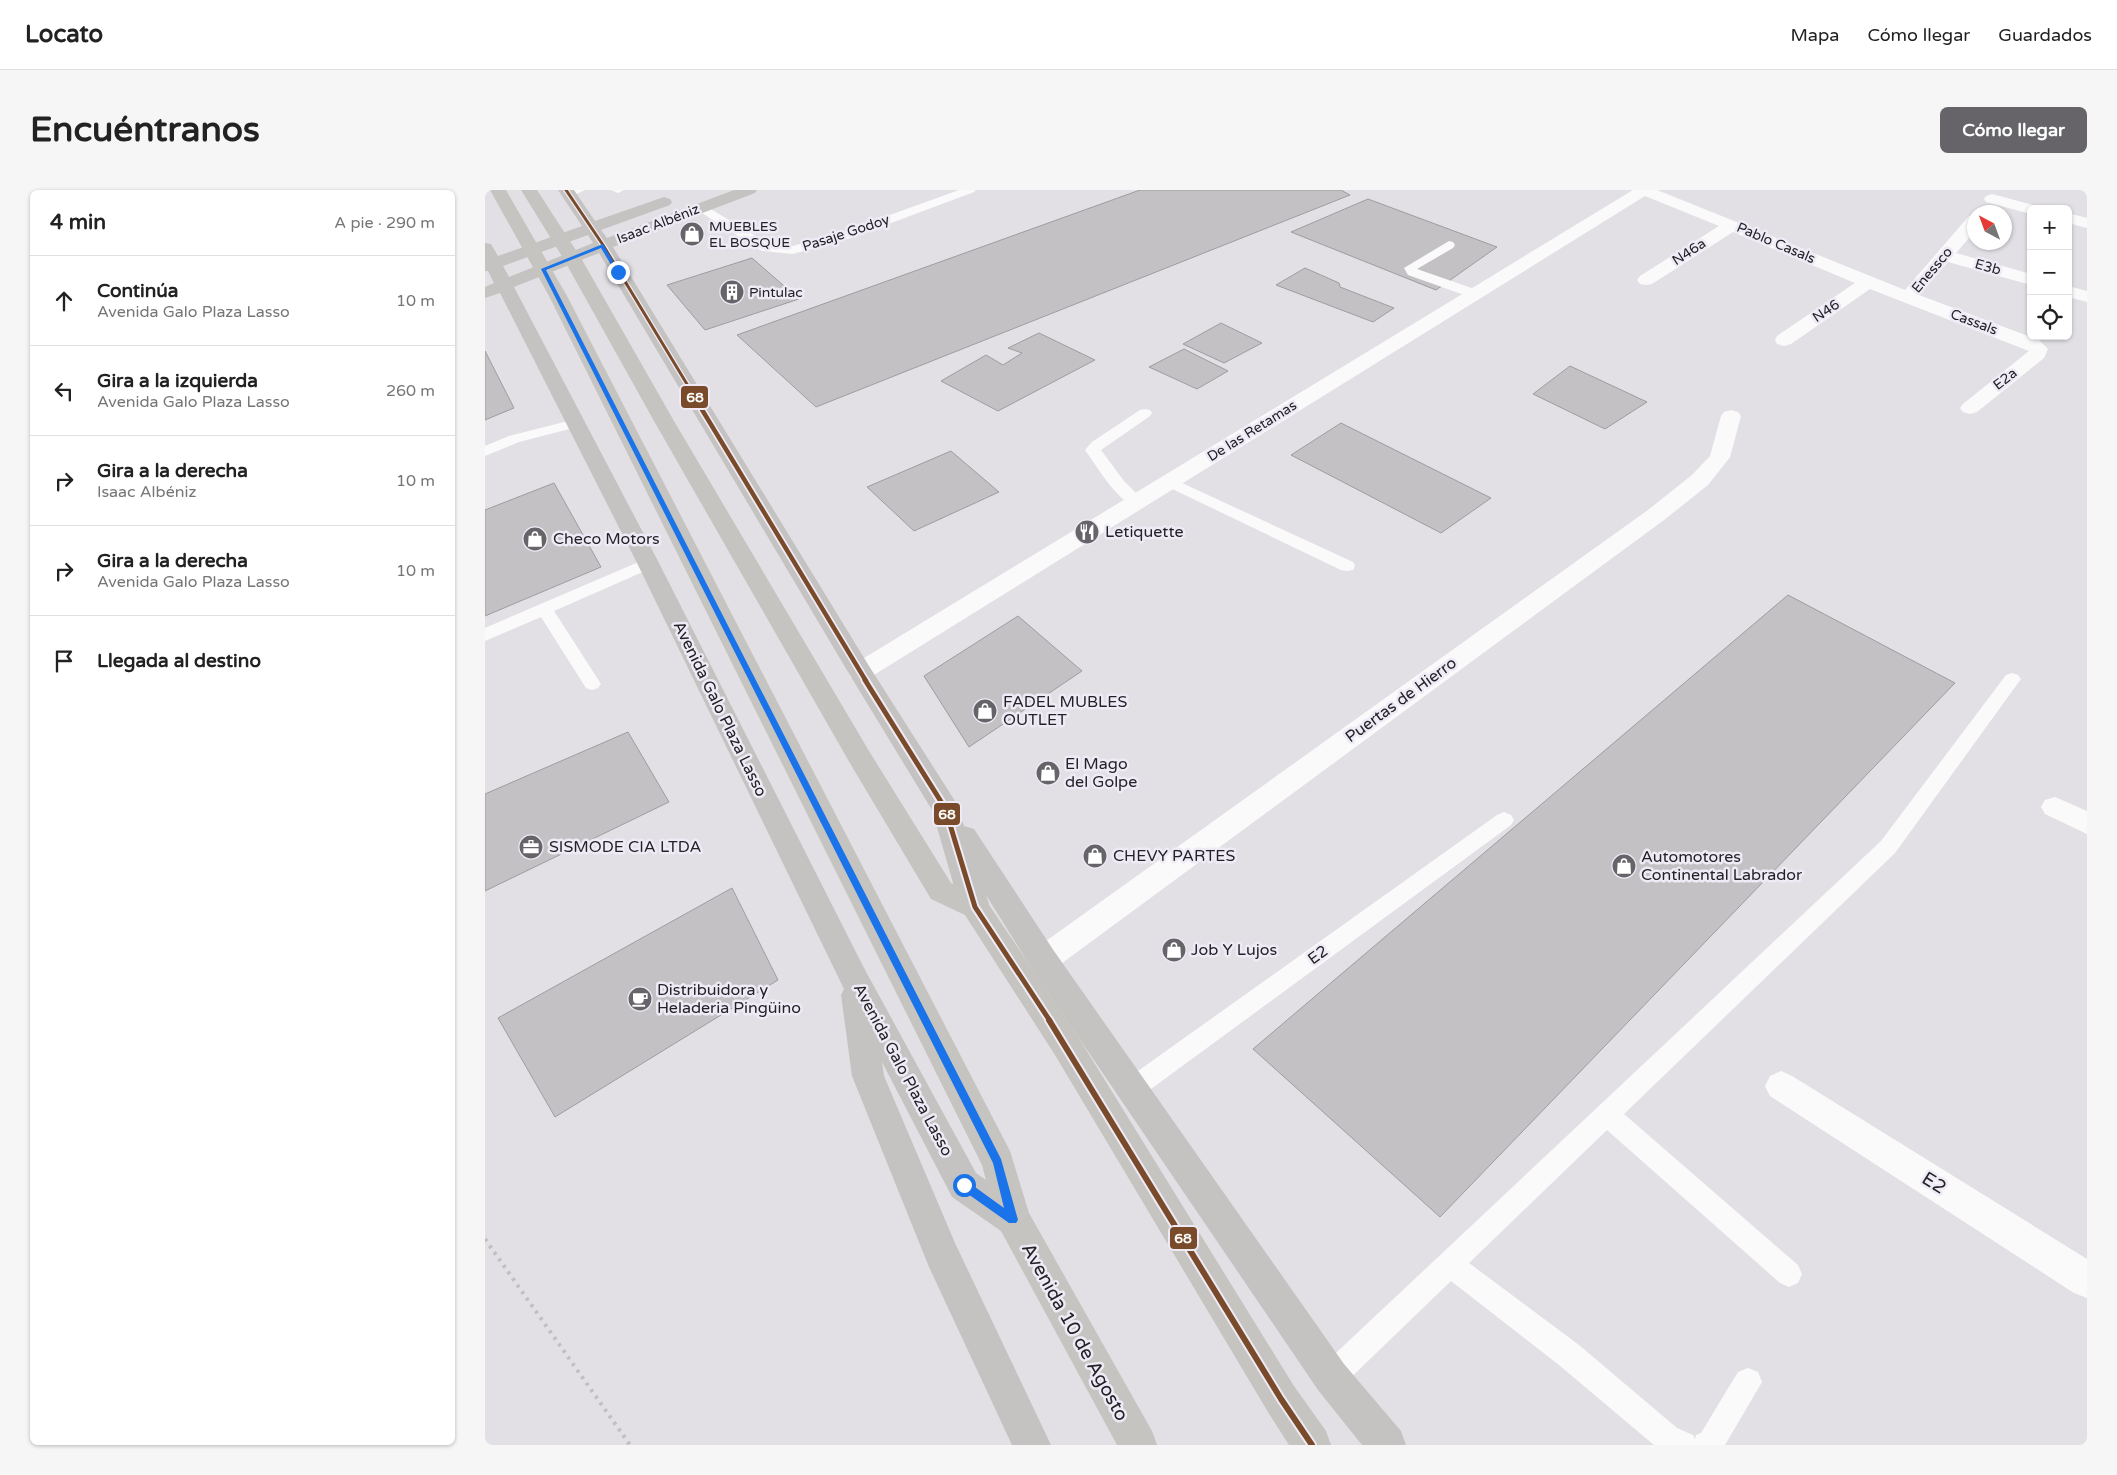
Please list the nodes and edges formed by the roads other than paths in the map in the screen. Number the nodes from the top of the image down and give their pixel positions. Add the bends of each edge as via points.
1 (497, 190) edge
2 (529, 190) edge
3 (749, 190) edge
4 (970, 190) edge
5 (1643, 190) edge
6 (571, 191) edge
7 (1997, 195) edge
8 (681, 196) dead end
9 (1988, 205) edge
10 (2027, 207) edge
11 (700, 208) junction
12 (2072, 219) edge
13 (2087, 223) edge
14 (1732, 225) junction
15 (1967, 229) edge
16 (596, 237) junction
17 (560, 239) junction
18 (1449, 245) dead end
19 (1945, 255) junction
20 (488, 259) edge
21 (549, 259) junction
22 (2027, 279) edge
23 (1646, 280) dead end
24 (1868, 282) junction
25 (495, 289) edge
26 (2072, 292) edge
27 (1475, 294) junction
28 (1908, 297) junction
29 (2087, 297) edge
30 (1784, 340) dead end
31 (2039, 349) joint
32 (1970, 408) dead end
33 (1145, 413) dead end
34 (1731, 416) dead end
35 (576, 423) junction
36 (485, 451) edge
37 (1169, 482) junction
38 (1137, 502) junction
39 (648, 563) junction
40 (1347, 566) dead end
41 (544, 610) junction
42 (485, 635) edge
43 (860, 672) junction
44 (2012, 679) dead end
45 (592, 684) dead end
46 (2055, 807) dead end
47 (945, 808) junction
48 (1504, 820) dead end
49 (2087, 823) edge
50 (975, 907) junction
51 (1043, 960) junction
52 (853, 976) junction
53 (1781, 1086) dead end
54 (1132, 1089) junction
55 (1607, 1115) junction
56 (1013, 1220) junction
57 (1450, 1264) junction
58 (1789, 1274) dead end
59 (2087, 1280) edge
60 (1331, 1377) junction
61 (1748, 1382) dead end
62 (1032, 1445) edge
63 (1138, 1445) edge
64 (1312, 1445) edge
65 (1387, 1445) edge
66 (1683, 1445) edge
67 (1706, 1445) edge

1 - 21 main road
2 - 17 main road
3 - 11 main road, Isaac Albéniz
4 - 11 lane, Pasaje Godoy via 847,236 793,250 766,248
5 - 14 street, Pablo Casals
5 - 27 street, De las Retamas
6 - 16 main road
7 - 9 street
7 - 10 street
8 - 16 main road, Isaac Albéniz
11 - 16 main road, Isaac Albéniz
12 - 13 street
14 - 23 street, N46a
14 - 24 street, Pablo Casals
15 - 19 street, Enessco
16 - 17 main road, Isaac Albéniz
16 - 21 main road, Isaac Albéniz
16 - 43 main road
17 - 21 main road
17 - 21 main road, Isaac Albéniz
18 - 27 lane via 1410,268 1413,272
19 - 22 street, E3b
19 - 28 street, Enessco
20 - 21 main road, Isaac Albéniz
20 - 25 main road, Avenida Galo Plaza Lasso
21 - 25 main road, Isaac Albéniz
21 - 50 main road via 669,430 941,891
21 - 56 main road via 998,1162
24 - 28 street, Pablo Casals
24 - 30 street, N46
25 - 35 main road, Avenida Galo Plaza Lasso
26 - 29 street
27 - 37 street, De las Retamas
28 - 31 street, Cassals
31 - 32 street, E2a via 2037,354
33 - 38 lane via 1093,450 1118,484
34 - 51 street, Puertas de Hierro via 1720,457 1700,480
35 - 36 lane via 514,439
35 - 39 main road, Avenida Galo Plaza Lasso
37 - 38 street, De las Retamas
37 - 40 lane
38 - 43 street, De las Retamas
39 - 41 lane
39 - 52 main road, Avenida Galo Plaza Lasso
41 - 42 lane
41 - 45 lane
43 - 47 main road
44 - 55 lane via 1887,848
46 - 49 street
47 - 50 main road
47 - 51 main road
48 - 54 lane, E2
50 - 64 main road via 1066,1045
51 - 54 main road
52 - 56 main road, Avenida Galo Plaza Lasso via 964,1185
52 - 62 main road via 868,1076 942,1254
53 - 59 street, E2
54 - 60 main road
55 - 57 lane
55 - 58 lane
56 - 63 main road, Avenida 10 de Agosto
57 - 60 lane
57 - 66 lane via 1569,1355 1667,1438
60 - 65 main road
61 - 67 lane via 1711,1444

